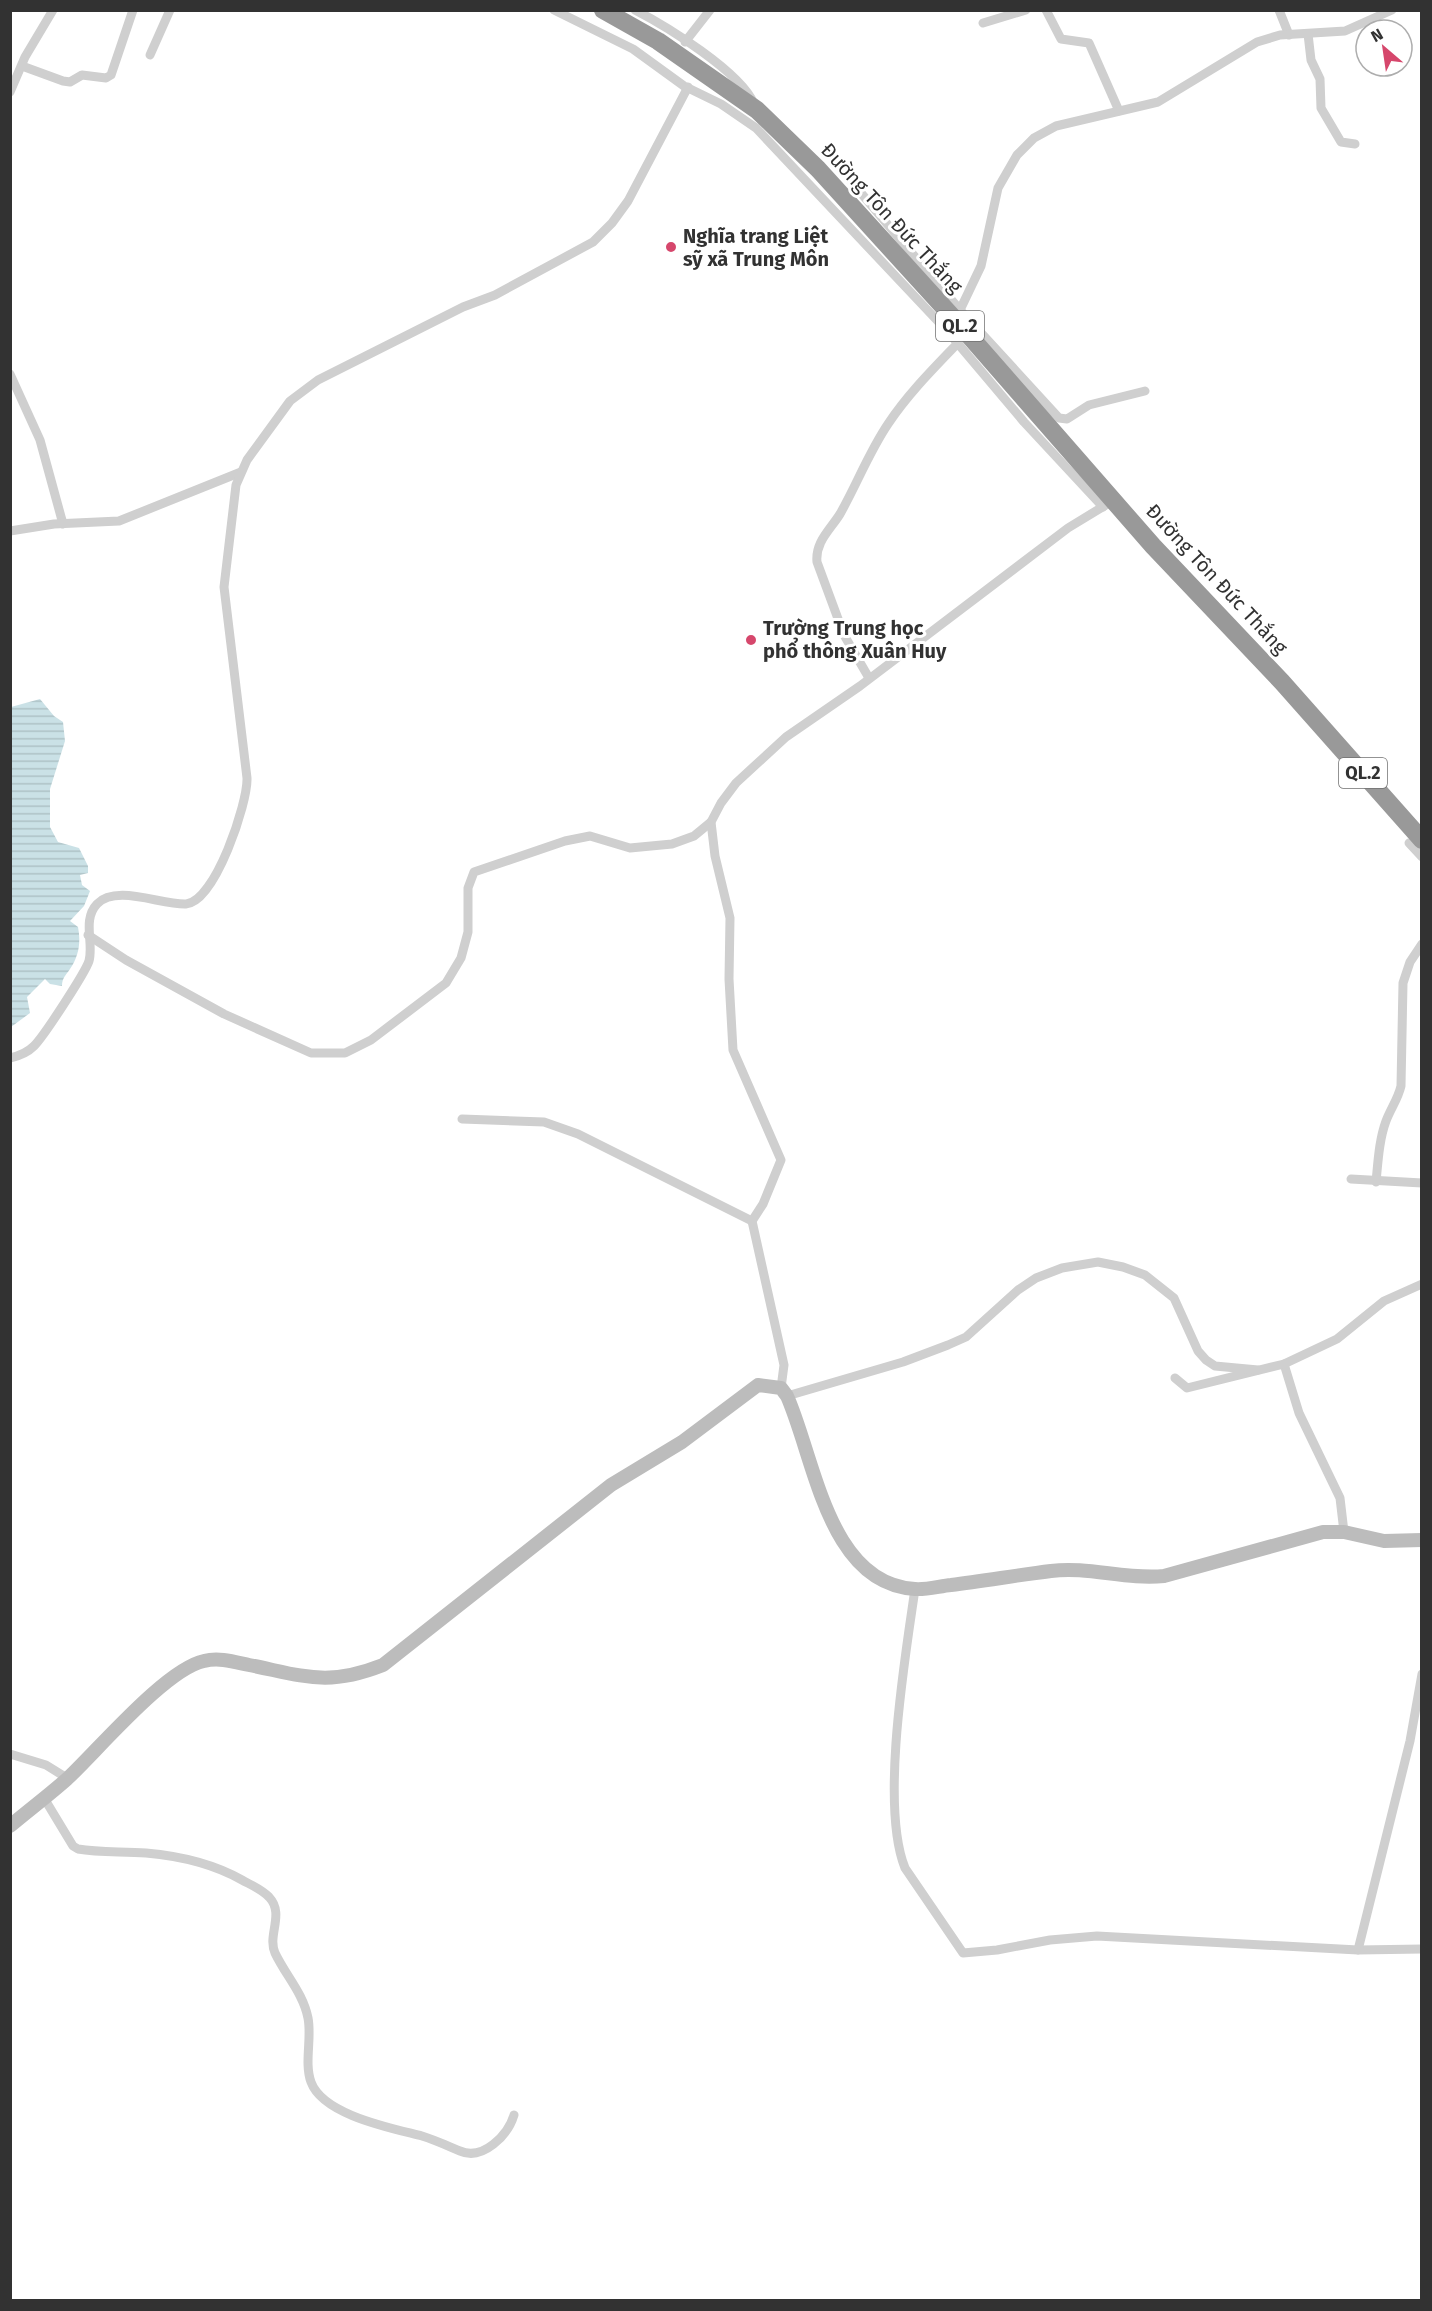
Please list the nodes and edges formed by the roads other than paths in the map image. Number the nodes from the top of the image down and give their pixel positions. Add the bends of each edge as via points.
1 (53, 10) edge
2 (133, 10) edge
3 (170, 10) edge
4 (554, 10) edge
5 (603, 10) edge
6 (635, 10) edge
7 (710, 10) edge
8 (1026, 10) edge
9 (1046, 10) edge
10 (1279, 10) edge
11 (1392, 10) edge
12 (1376, 14) edge
13 (983, 23) dead end
14 (1308, 34) junction
15 (1289, 35) junction
16 (685, 42) junction
17 (150, 55) dead end
18 (22, 66) junction
19 (687, 84) junction
20 (10, 92) edge
21 (746, 108) junction
22 (1119, 111) junction
23 (1355, 144) dead end
24 (850, 180) dead end
25 (958, 321) junction
26 (958, 343) junction
27 (10, 375) edge
28 (1145, 391) dead end
29 (241, 472) junction
30 (1108, 503) junction
31 (63, 524) junction
32 (11, 529) edge
33 (869, 678) junction
34 (711, 822) junction
35 (1415, 842) edge
36 (1422, 857) edge
37 (88, 935) junction
38 (1422, 944) edge
39 (10, 1058) edge
40 (462, 1119) dead end
41 (1351, 1179) dead end
42 (1376, 1182) junction
43 (1422, 1183) edge
44 (752, 1221) junction
45 (1422, 1284) edge
46 (1284, 1364) junction
47 (1258, 1370) junction
48 (1175, 1378) dead end
49 (784, 1392) junction
50 (1344, 1532) junction
51 (1422, 1540) edge
52 (915, 1589) junction
53 (1422, 1674) edge
54 (10, 1754) edge
55 (67, 1778) junction
56 (44, 1798) junction
57 (10, 1826) edge
58 (1422, 1949) edge
59 (1358, 1950) junction
60 (514, 2115) dead end

1 - 18 street
2 - 18 street via 111,75 106,78 82,75 70,82 63,81
3 - 17 street
4 - 19 street via 633,49
5 - 21 highway, Đường Tôn Đức Thắng / QL.2 via 658,41
6 - 16 street
7 - 16 street
8 - 13 street
9 - 22 street via 1061,39 1086,41 1094,49
10 - 15 street
11 - 12 street
12 - 14 street via 1345,31
14 - 15 street
14 - 23 street via 1311,60 1320,79 1321,108 1341,142
15 - 22 street via 1254,44 1158,102
16 - 21 street via 747,90
18 - 20 street
19 - 21 street
19 - 29 street via 628,201 592,242 495,295 463,307 303,389 290,401
21 - 25 highway, Đường Tôn Đức Thắng / QL.2 via 818,169
22 - 25 street via 1047,130 1017,155 998,188 981,266
24 - 25 street
25 - 26 street
25 - 28 street via 1062,420 1089,405
25 - 30 highway, Đường Tôn Đức Thắng / QL.2
26 - 30 street via 1024,422
26 - 33 street via 908,396 887,425 816,552 844,635
27 - 31 street via 40,440
29 - 31 street via 119,521
29 - 37 street via 224,587 247,778 245,805 219,868 201,897 188,904 118,894 105,898 92,912
30 - 33 street via 1068,528
30 - 35 highway, Đường Tôn Đức Thắng / QL.2 via 1304,706
31 - 32 street
33 - 34 street via 760,759 726,795
34 - 37 street via 694,837 672,844 630,848 590,836 474,872 468,888 468,932 461,958 446,983 371,1040 345,1053 311,1053 235,1019
34 - 44 street via 730,918 733,1050 781,1160
35 - 36 street
37 - 39 street via 88,963 35,1045
38 - 42 street via 1403,983 1401,1086 1386,1120
40 - 44 street via 544,1122 578,1134
41 - 42 street
42 - 43 street
44 - 49 street via 784,1365
45 - 46 street via 1384,1300 1337,1339
46 - 47 street
46 - 50 street via 1299,1413 1340,1498
47 - 48 street via 1187,1388
47 - 49 street via 1215,1366 1206,1360 1174,1298 1145,1275 1098,1262 1062,1268 1036,1278 966,1336 948,1345 903,1362
49 - 52 street via 838,1535 869,1572 887,1583
49 - 55 street via 768,1384 751,1388 700,1430 610,1485 383,1665 336,1679 205,1660 166,1682
50 - 51 street via 1384,1541
50 - 52 street via 1323,1532 1164,1576 1124,1578 1053,1571
52 - 59 street via 895,1770 899,1853 905,1868 963,1953 1097,1936
53 - 59 street via 1410,1741
54 - 55 street via 46,1765
55 - 56 street
56 - 57 street
56 - 60 street via 78,1849 147,1853 210,1864 270,1898 277,1923 275,1953 301,1994 308,2019 311,2083 318,2094 342,2111 475,2154 499,2138
58 - 59 street

